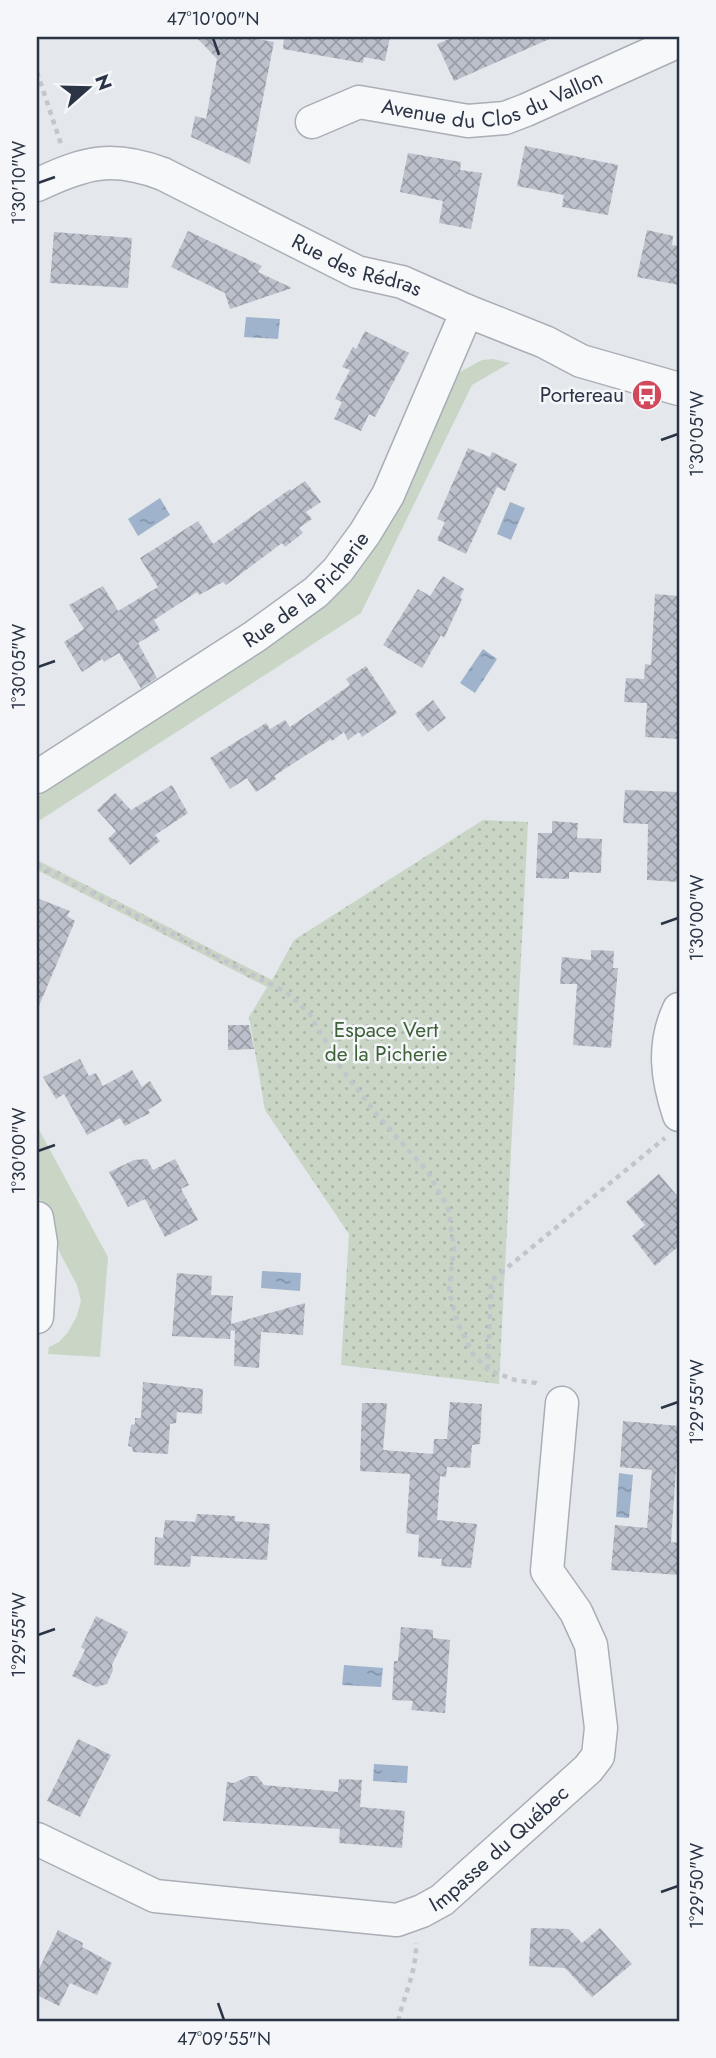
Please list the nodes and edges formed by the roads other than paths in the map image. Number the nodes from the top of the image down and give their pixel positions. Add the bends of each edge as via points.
1 (676, 52) edge
2 (312, 122) dead end
3 (37, 185) edge
4 (467, 311) junction
5 (679, 389) edge
6 (37, 777) edge
7 (679, 1009) edge
8 (674, 1125) edge
9 (37, 1218) edge
10 (37, 1317) edge
11 (562, 1403) road end
12 (37, 1839) edge

1 - 2 street, Avenue du Clos du Vallon via 505,118 468,121 359,102
3 - 4 street, Rue des Rédras via 69,169 107,162 137,164 357,272 402,282
4 - 5 street, Rue des Rédras via 581,361
4 - 6 street, Rue de la Picherie via 388,495 338,570 254,637
7 - 8 street via 667,1048
9 - 10 street via 41,1243
11 - 12 street, Impasse du Québec via 547,1571 576,1612 591,1645 601,1728 598,1756 442,1900 397,1920 155,1896

